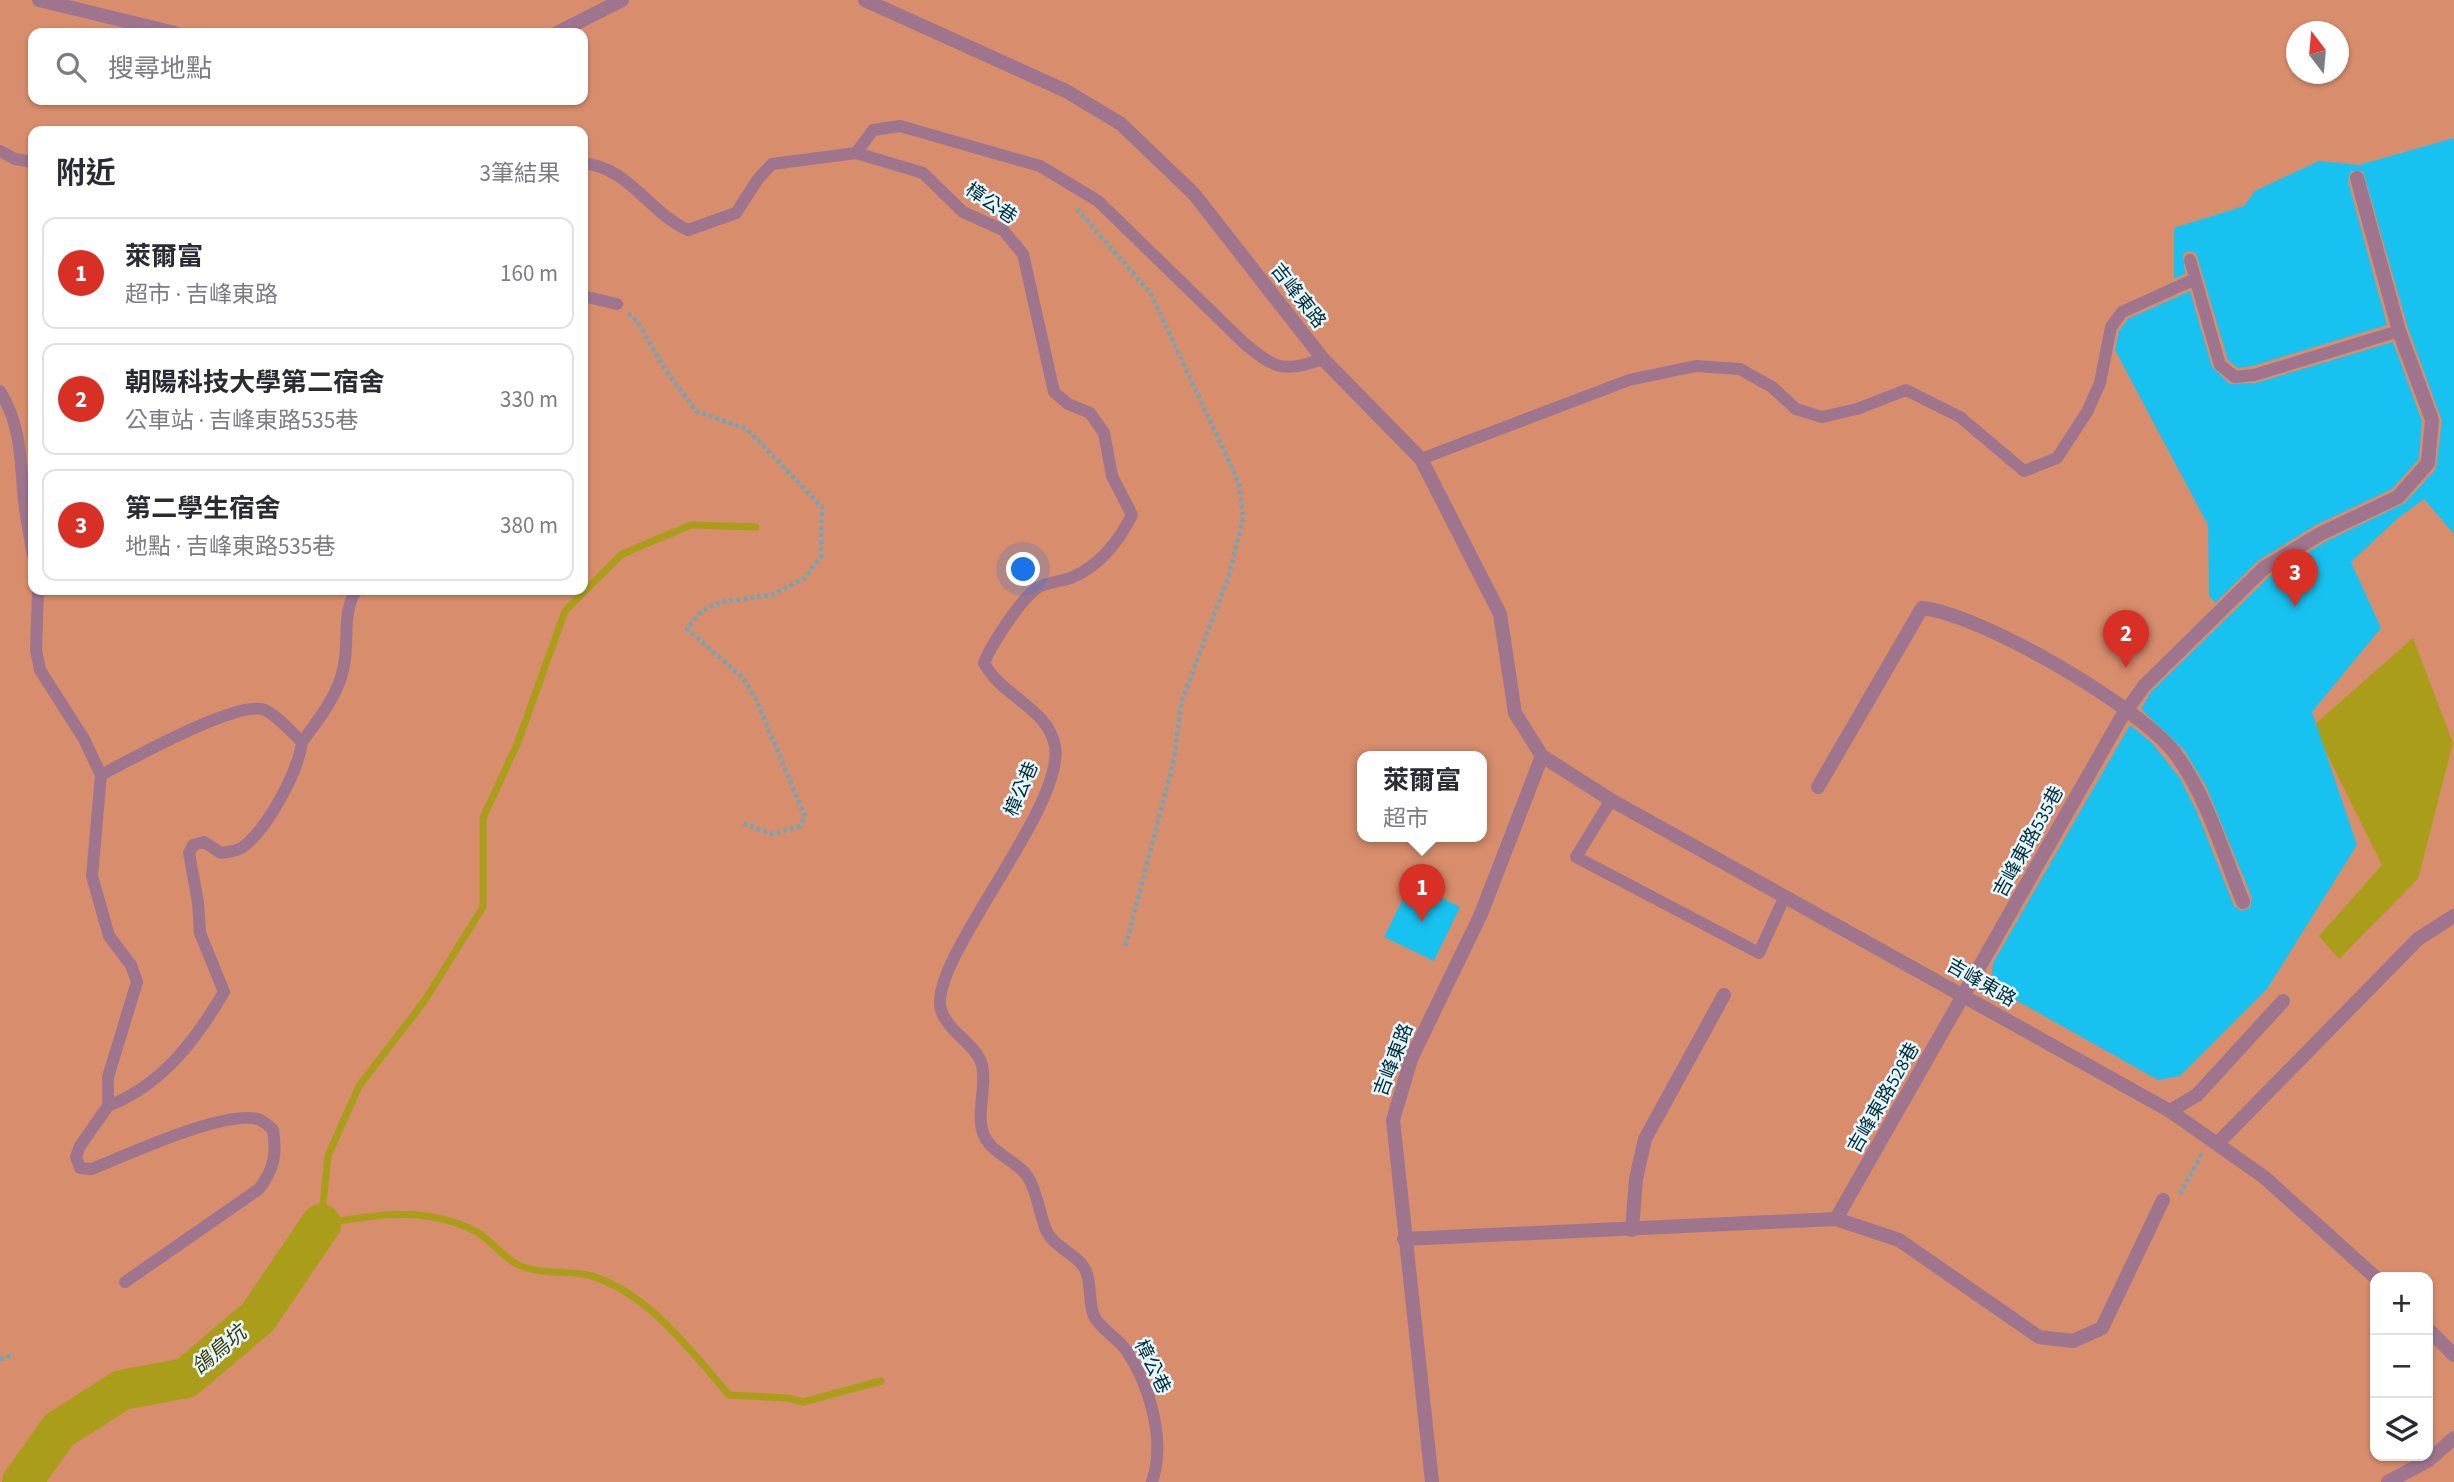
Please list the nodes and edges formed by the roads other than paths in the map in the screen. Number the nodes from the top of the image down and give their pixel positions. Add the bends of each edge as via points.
1 (39, 0) edge
2 (622, 0) edge
3 (865, 0) edge
4 (154, 28) edge
5 (567, 28) edge
6 (0, 150) edge
7 (856, 153) junction
8 (28, 161) edge
9 (588, 164) edge
10 (2357, 178) dead end
11 (2190, 260) dead end
12 (2195, 279) junction
13 (588, 297) edge
14 (617, 304) road end
15 (2399, 331) junction
16 (1323, 359) junction
17 (0, 391) edge
18 (1421, 459) junction
19 (28, 526) edge
20 (38, 595) edge
21 (353, 595) edge
22 (2128, 708) junction
23 (302, 742) junction
24 (1542, 757) junction
25 (101, 775) junction
26 (1818, 787) dead end
27 (1611, 800) junction
28 (1785, 895) junction
29 (2243, 902) dead end
30 (2454, 916) edge
31 (1724, 995) dead end
32 (1965, 996) junction
33 (2283, 1002) dead end
34 (108, 1106) junction
35 (2170, 1111) junction
36 (2213, 1142) junction
37 (2163, 1200) road end
38 (1836, 1219) junction
39 (1632, 1230) junction
40 (1404, 1239) junction
41 (2370, 1273) edge
42 (125, 1282) dead end
43 (2433, 1334) edge
44 (2454, 1355) edge
45 (2454, 1437) edge
46 (1152, 1482) edge
47 (1432, 1482) edge
48 (2388, 1482) edge

1 - 4 street
2 - 5 street
3 - 16 street, 吉峰東路 via 1013,65 1121,124 1194,194
6 - 8 lane
7 - 9 lane, 樟公巷 via 772,164 736,213 688,230 625,179 602,165
7 - 16 lane via 873,130 900,126 1040,166 1098,201 1271,366 1292,369
7 - 46 lane, 樟公巷 via 923,173 963,212 1003,230 1023,254 1054,392 1090,414 1104,433 1112,476 1132,515 1102,558 1074,577 1037,588 992,643 984,663 993,680 1047,725 1055,746 1054,768 953,964 941,990 940,1008 947,1023 981,1061 985,1081 982,1130 988,1142 1027,1176 1048,1235 1084,1268 1094,1317 1126,1350 1146,1390 1157,1432
10 - 15 street, 吉峰東路535巷
11 - 12 lane
12 - 15 lane via 2220,365 2235,377
12 - 18 lane via 2122,312 2111,327 2101,383 2087,412 2057,458 2024,471 1960,417 1906,390 1857,410 1822,417 1796,409 1772,387 1740,369 1696,366 1629,380
13 - 14 lane
15 - 22 street, 吉峰東路535巷 via 2432,420 2428,463 2398,497 2320,534 2264,568 2144,686
16 - 18 street, 吉峰東路
17 - 19 lane via 13,411 20,435
18 - 24 street, 吉峰東路 via 1500,614 1515,713
20 - 25 lane via 40,670
21 - 23 lane via 344,670
22 - 26 street via 2002,637 1946,610 1922,608
22 - 29 street via 2177,755 2202,800
22 - 32 street, 吉峰東路535巷
23 - 25 lane via 265,710 248,707 164,742
23 - 34 lane via 299,762 264,822 241,849 221,853 204,842 193,845 189,852 200,933 224,992 207,1021 166,1070 132,1097
24 - 27 street, 吉峰東路
24 - 40 street, 吉峰東路 via 1481,914 1411,1059 1393,1120
25 - 34 lane via 92,876 108,936 131,965 137,982 108,1077
27 - 28 street, 吉峰東路
27 - 28 lane via 1577,857 1759,953
28 - 32 street, 吉峰東路
30 - 36 street via 2418,939
31 - 39 street via 1645,1139
32 - 35 street, 吉峰東路
32 - 38 street, 吉峰東路528巷
33 - 35 street via 2197,1096
34 - 42 lane via 80,1146 76,1157 80,1168 92,1169 226,1119 260,1119 273,1130 277,1152 271,1174 259,1189
35 - 36 street, 吉峰東路
36 - 41 street, 吉峰東路 via 2264,1177
37 - 38 street via 2102,1328 2073,1341 2039,1338 1899,1240
38 - 39 street
39 - 40 street
40 - 47 street, 吉峰東路
43 - 44 street
45 - 48 street via 2429,1460

